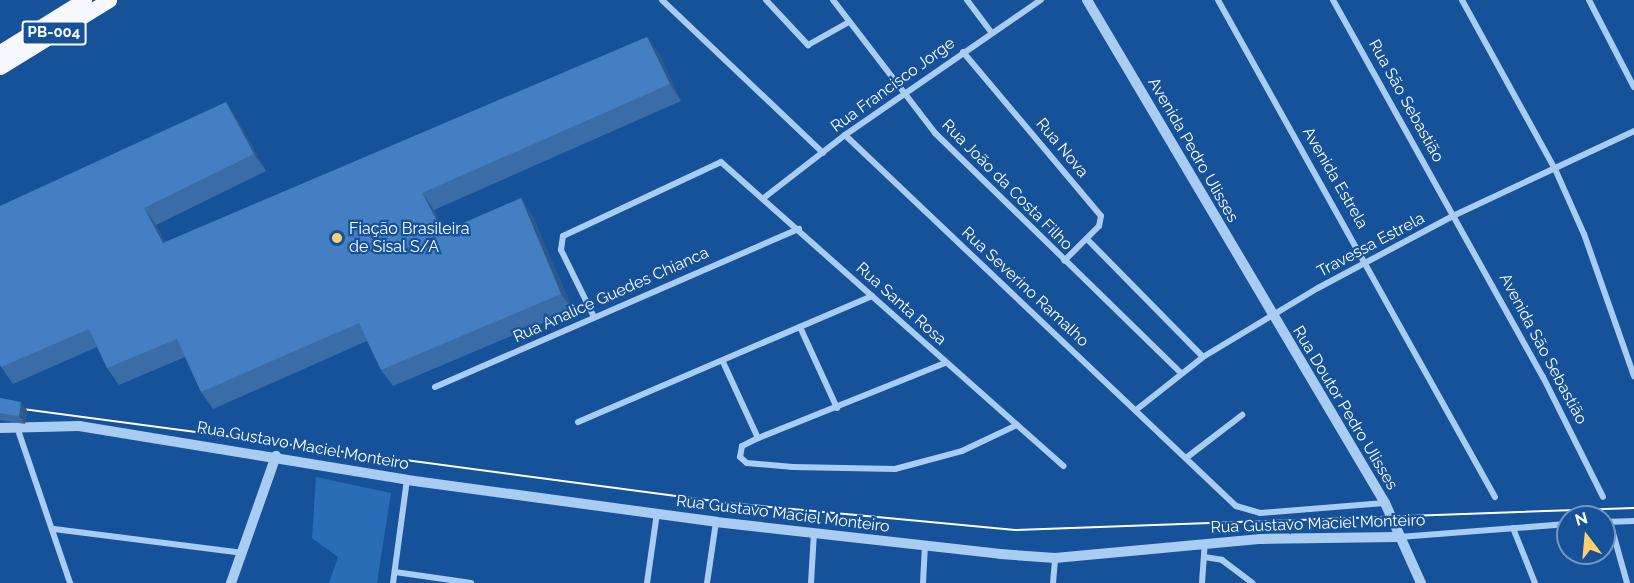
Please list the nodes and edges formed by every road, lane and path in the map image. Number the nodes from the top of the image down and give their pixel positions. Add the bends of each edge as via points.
1 (84, 0) edge
2 (109, 0) edge
3 (662, 0) edge
4 (766, 0) edge
5 (833, 0) edge
6 (967, 0) edge
7 (1041, 0) edge
8 (1087, 0) edge
9 (1218, 0) edge
10 (1333, 0) edge
11 (1462, 0) edge
12 (1589, 0) edge
13 (849, 22) junction
14 (991, 32) junction
15 (963, 51) junction
16 (0, 52) edge
17 (0, 67) edge
18 (1634, 87) edge
19 (902, 95) junction
20 (1634, 131) edge
21 (845, 135) junction
22 (823, 153) junction
23 (1555, 169) junction
24 (765, 197) junction
25 (1455, 215) junction
26 (799, 229) junction
27 (1087, 239) junction
28 (1064, 261) junction
29 (1367, 261) junction
30 (872, 296) junction
31 (1271, 315) junction
32 (594, 317) junction
33 (800, 327) junction
34 (1203, 357) junction
35 (723, 362) junction
36 (945, 363) junction
37 (1180, 372) junction
38 (1634, 376) edge
39 (435, 387) dead end
40 (837, 408) junction
41 (1136, 410) junction
42 (1242, 415) dead end
43 (578, 422) dead end
44 (1017, 425) junction
45 (0, 428) edge
46 (18, 430) junction
47 (758, 438) junction
48 (276, 456) junction
49 (1186, 458) junction
50 (1063, 466) dead end
51 (407, 480) junction
52 (1495, 497) dead end
53 (1603, 497) dead end
54 (1385, 503) junction
55 (657, 513) junction
56 (1634, 520) edge
57 (1616, 521) edge
58 (716, 522) junction
59 (1556, 526) edge
60 (1513, 528) junction
61 (54, 529) junction
62 (814, 533) junction
63 (1398, 537) junction
64 (1205, 544) junction
65 (925, 547) junction
66 (1616, 549) edge
67 (243, 553) junction
68 (1055, 558) junction
69 (1204, 558) junction
70 (394, 572) junction
71 (70, 583) edge
72 (231, 583) edge
73 (393, 583) edge
74 (471, 583) edge
75 (647, 583) edge
76 (707, 583) edge
77 (811, 583) edge
78 (923, 583) edge
79 (1053, 583) edge
80 (1202, 583) edge
81 (1252, 583) edge
82 (1421, 583) edge
83 (1535, 583) edge
84 (1627, 583) edge

1 - 16 main road, PB-004
2 - 17 main road, PB-004
3 - 22 street
4 - 13 street via 808,45
5 - 13 street, Rua João da Costa Filho
6 - 14 street
7 - 14 street, Rua Francisco Jorge
8 - 31 street, Avenida Pedro Ulisses
9 - 29 street, Avenida Estrela
10 - 25 street, Rua São Sebastião
11 - 23 street
12 - 18 street
13 - 19 street, Rua João da Costa Filho
14 - 15 street, Rua Francisco Jorge
15 - 19 street, Rua Francisco Jorge
15 - 27 street, Rua Nova via 1101,216 1099,226
19 - 21 street, Rua Francisco Jorge
19 - 28 street, Rua João da Costa Filho
20 - 23 street, Travessa Estrela
21 - 22 street, Rua Francisco Jorge
21 - 41 street, Rua Severino Ramalho
22 - 24 street, Rua Francisco Jorge
23 - 25 street, Travessa Estrela
23 - 38 street via 1584,234
24 - 26 street, Rua Santa Rosa
24 - 32 street, Rua Santa Rosa via 721,162 563,236 561,250
25 - 29 street, Travessa Estrela
25 - 53 street, Avenida São Sebastião via 1584,454
26 - 30 street, Rua Santa Rosa
26 - 32 street, Rua Analice Guedes Chianca
27 - 28 street, Rua Nova
27 - 34 street
28 - 37 street, Rua João da Costa Filho
29 - 31 street, Travessa Estrela
29 - 52 street, Avenida Estrela
30 - 33 street
30 - 36 street, Rua Santa Rosa
31 - 34 street, Travessa Estrela
31 - 54 street, Rua Doutor Pedro Ulisses
32 - 39 street, Rua Analice Guedes Chianca
33 - 35 street
33 - 40 street
34 - 37 street, Travessa Estrela
35 - 43 street
35 - 47 street
36 - 40 street
36 - 44 street, Rua Santa Rosa
37 - 41 street, Travessa Estrela
40 - 47 street
41 - 49 street, Rua Severino Ramalho
42 - 49 street
44 - 47 street via 962,451 895,468 793,467 743,461 740,449
44 - 50 street, Rua Santa Rosa
45 - 46 street, Rua Gustavo Maciel Monteiro
46 - 48 street, Rua Gustavo Maciel Monteiro via 79,426
46 - 61 street
48 - 51 street, Rua Gustavo Maciel Monteiro
48 - 67 street
49 - 54 street, Rua Severino Ramalho via 1236,506 1250,513
51 - 55 street, Rua Gustavo Maciel Monteiro
51 - 70 street
54 - 63 street, Rua Doutor Pedro Ulisses
55 - 58 street, Rua Gustavo Maciel Monteiro
55 - 75 street
56 - 57 street
58 - 62 street, Rua Gustavo Maciel Monteiro
58 - 76 street
59 - 60 street, Rua Gustavo Maciel Monteiro
60 - 63 street, Rua Gustavo Maciel Monteiro
60 - 83 street
61 - 67 street
61 - 71 street
62 - 65 street, Rua Gustavo Maciel Monteiro
62 - 77 street
63 - 64 street, Rua Gustavo Maciel Monteiro via 1282,538
63 - 82 street, Rua Doutor Pedro Ulisses
64 - 68 street, Rua Gustavo Maciel Monteiro
64 - 69 street
65 - 68 street, Rua Gustavo Maciel Monteiro
65 - 78 street
66 - 84 street
67 - 72 street
68 - 79 street
69 - 80 street
69 - 81 street via 1222,560
70 - 73 street
70 - 74 street

